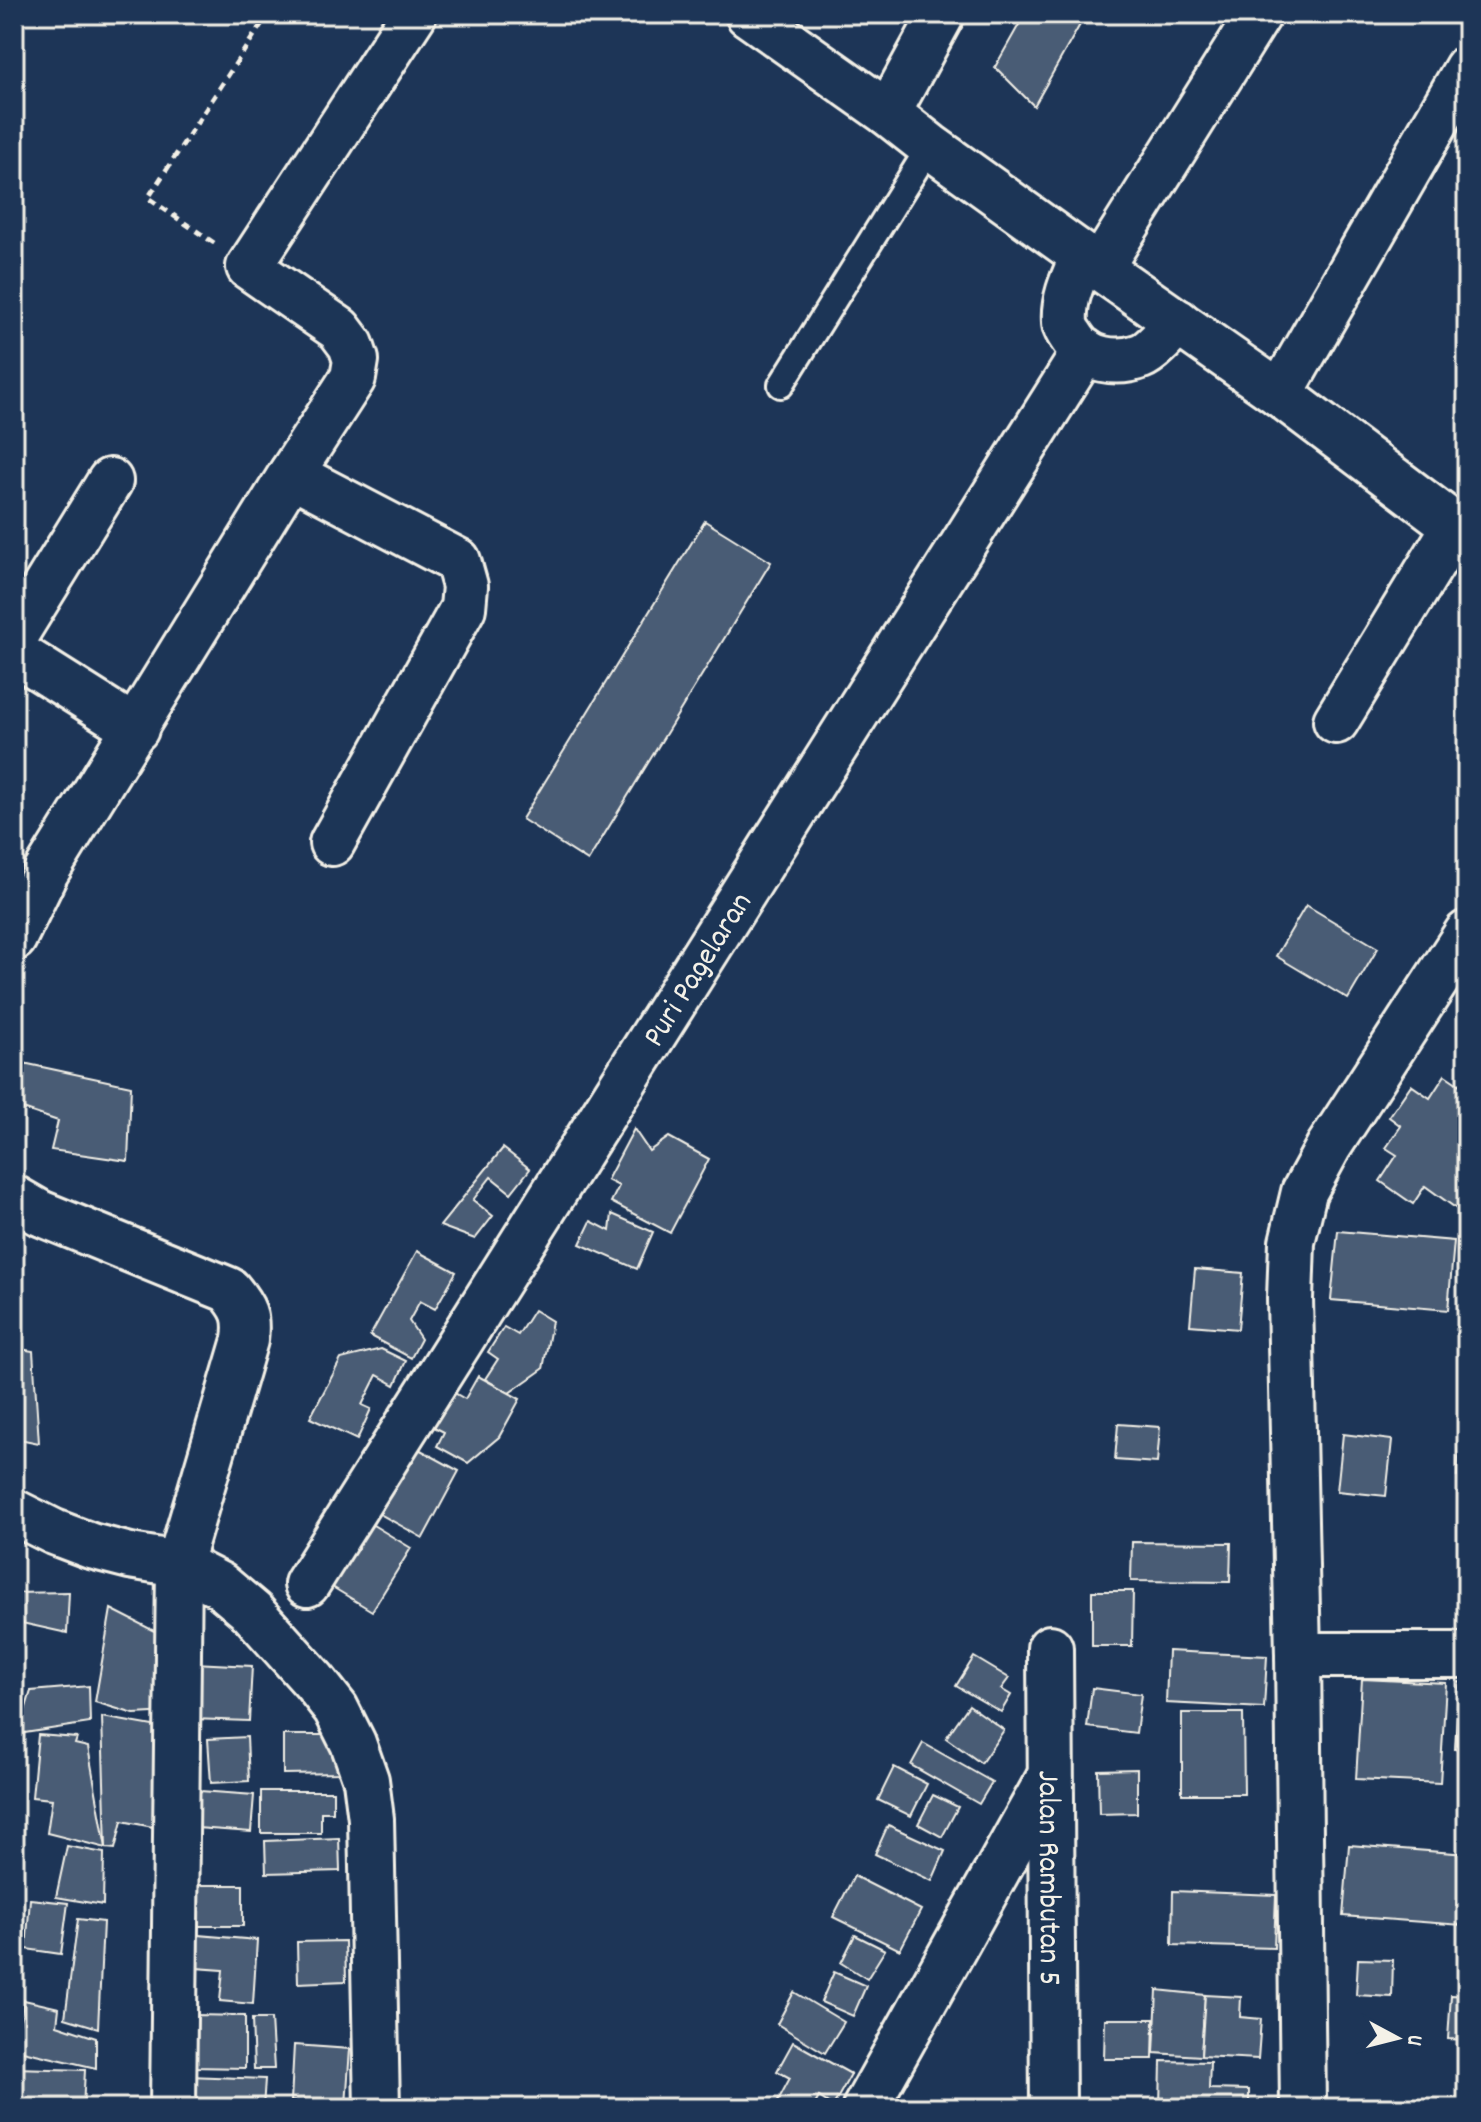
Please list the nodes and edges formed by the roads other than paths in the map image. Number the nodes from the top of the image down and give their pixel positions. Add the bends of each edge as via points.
1 (414, 14) edge
2 (748, 14) edge
3 (942, 14) edge
4 (1259, 14) edge
5 (1467, 68) edge
6 (888, 113) junction
7 (930, 146) junction
8 (1092, 262) junction
9 (1178, 322) junction
10 (1085, 351) junction
11 (781, 385) dead end
12 (1280, 394) junction
13 (291, 474) junction
14 (110, 481) dead end
15 (1461, 530) edge
16 (14, 637) edge
17 (14, 652) edge
18 (1336, 721) dead end
19 (136, 729) junction
20 (332, 843) dead end
21 (1467, 933) edge
22 (14, 938) edge
23 (14, 1198) edge
24 (14, 1512) edge
25 (179, 1564) junction
26 (307, 1584) dead end
27 (1050, 1648) dead end
28 (1298, 1655) junction
29 (1467, 1655) edge
30 (1050, 1776) junction
31 (173, 2108) edge
32 (377, 2108) edge
33 (865, 2108) edge
34 (1053, 2108) edge
35 (1303, 2108) edge

1 - 13 street via 249,267 339,329 356,360 353,378
2 - 6 street
3 - 6 street
4 - 8 street
5 - 12 street
6 - 7 street
7 - 8 street
7 - 11 lane
8 - 9 street
8 - 10 street via 1066,299 1065,326
9 - 10 street via 1144,355 1119,361
9 - 12 street
10 - 26 street, Puri Pagelaran
12 - 15 street
13 - 19 street
13 - 20 street via 458,561 465,586 463,608
14 - 16 street
15 - 18 street
17 - 19 street
19 - 22 street via 46,872
21 - 28 street via 1329,1146 1304,1192 1292,1242
23 - 25 street via 229,1290 243,1307 245,1340
24 - 25 street via 91,1546
25 - 31 street
25 - 32 street via 220,1585 252,1612 336,1709 353,1743 366,1780 371,1819
27 - 30 street, Jalan Rambutan 5
28 - 29 street
28 - 35 street
30 - 33 street
30 - 34 street, Jalan Rambutan 5

